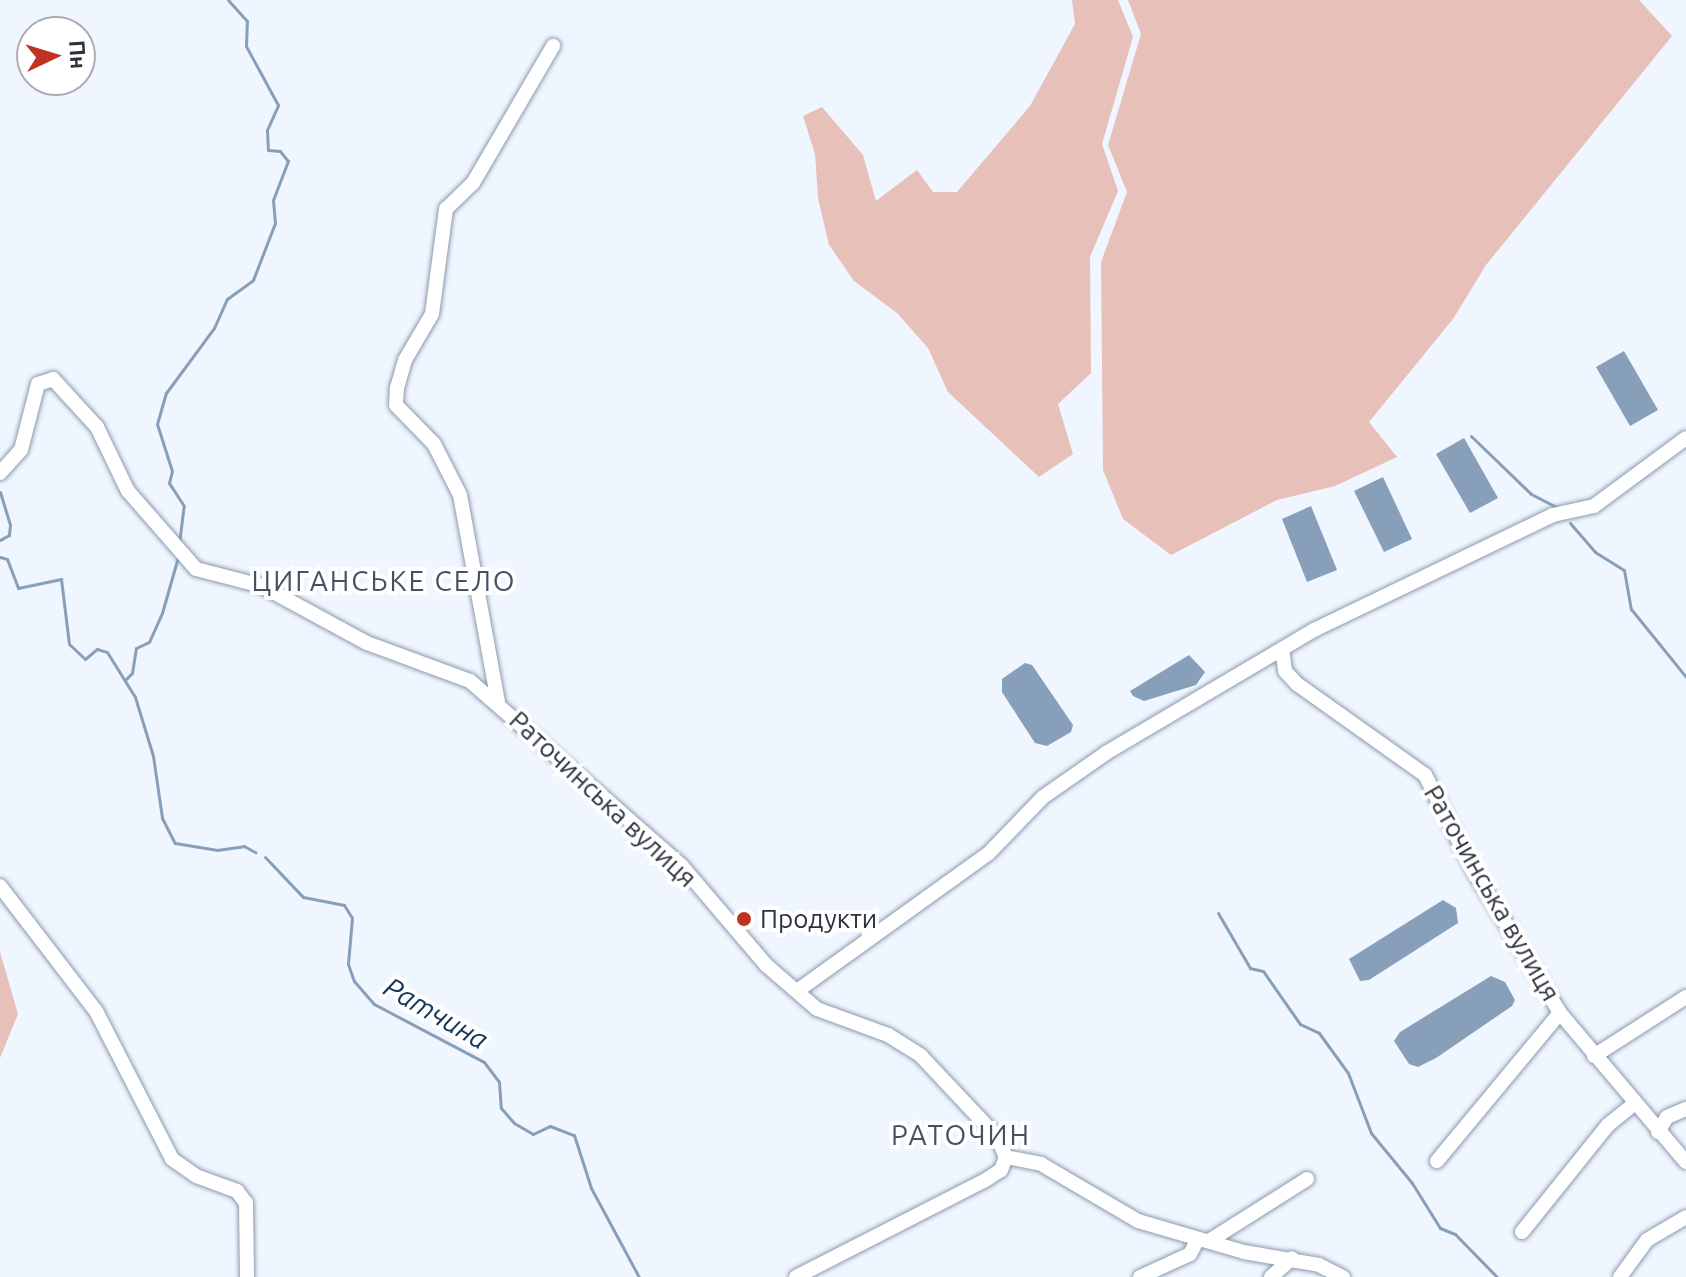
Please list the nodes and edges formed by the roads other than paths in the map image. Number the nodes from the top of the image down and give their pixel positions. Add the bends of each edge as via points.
1 (553, 46) dead end
2 (1686, 438) edge
3 (0, 473) edge
4 (1282, 649) junction
5 (498, 702) junction
6 (0, 886) edge
7 (797, 991) junction
8 (1686, 997) edge
9 (1560, 1013) junction
10 (1594, 1056) junction
11 (1633, 1105) junction
12 (1686, 1109) edge
13 (1658, 1132) junction
14 (1006, 1157) junction
15 (1437, 1161) dead end
16 (1686, 1162) edge
17 (1307, 1179) dead end
18 (1686, 1217) edge
19 (1522, 1232) dead end
20 (1204, 1240) junction
21 (1292, 1258) junction
22 (247, 1277) edge
23 (796, 1277) edge
24 (1140, 1277) edge
25 (1271, 1277) edge
26 (1343, 1277) edge
27 (1620, 1277) edge

1 - 5 street via 473,183 446,209 432,314 405,360 397,388 396,405 434,444 460,495
2 - 4 street via 1594,506 1553,515
3 - 5 street, Раточинська вулиця via 15,461 38,384 53,379 97,427 128,491 196,569 284,595 367,643 470,681
4 - 7 street via 1106,753 1043,797 988,854
4 - 9 street, Раточинська вулиця via 1285,671 1297,684 1386,744 1431,783 1475,873
5 - 7 street, Раточинська вулиця via 570,772 681,865 766,965
6 - 22 street via 96,1011 172,1159 196,1176 237,1191 246,1203
7 - 14 street, Раточинська вулиця via 817,1009 913,1050 997,1137
8 - 10 street
9 - 10 street, Раточинська вулиця
9 - 15 street
10 - 11 street, Раточинська вулиця
11 - 13 street, Раточинська вулиця
11 - 19 street via 1608,1125
12 - 13 street via 1667,1117
13 - 16 street, Раточинська вулиця
14 - 20 street via 1041,1164 1138,1221
14 - 23 street via 1001,1170 984,1181
17 - 20 street
18 - 27 street via 1647,1240
20 - 21 street
20 - 24 street via 1190,1254
21 - 25 street
21 - 26 street

